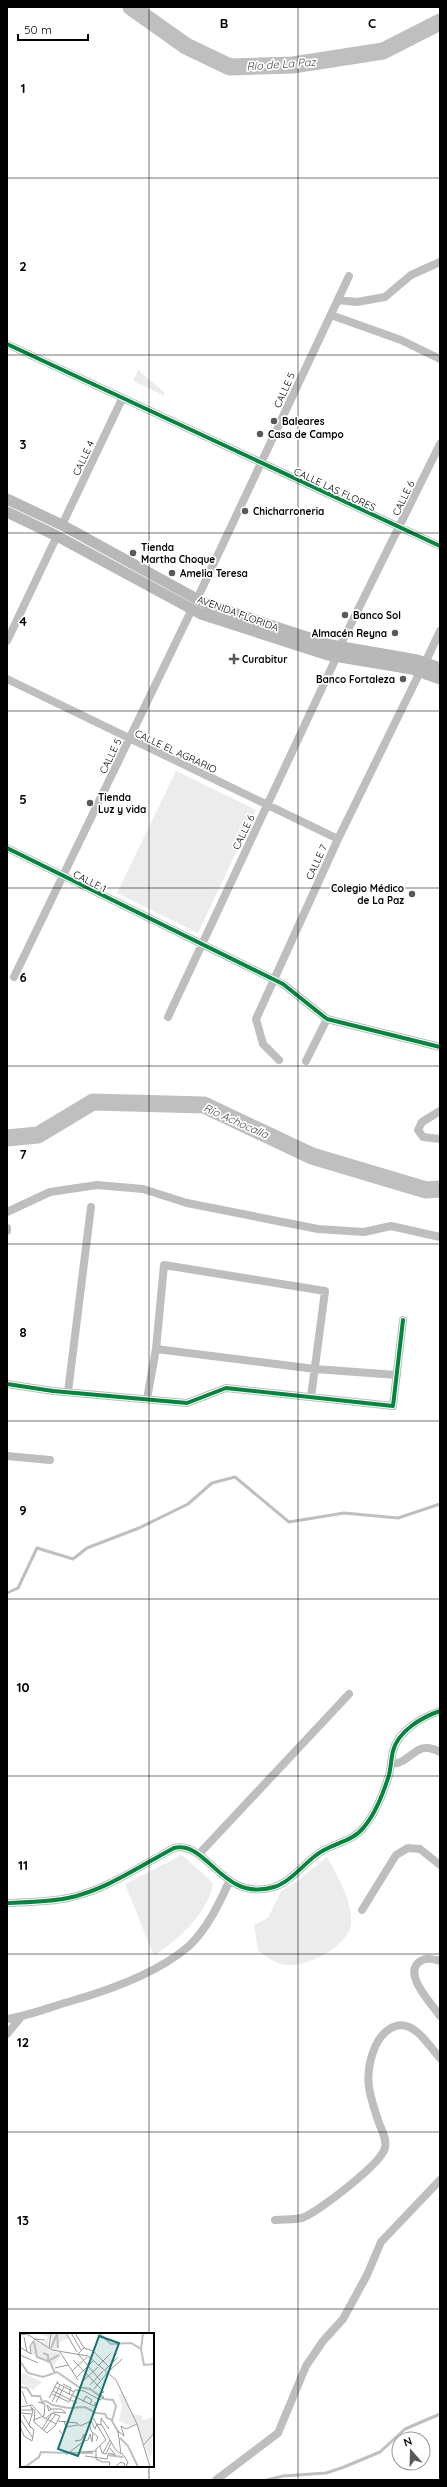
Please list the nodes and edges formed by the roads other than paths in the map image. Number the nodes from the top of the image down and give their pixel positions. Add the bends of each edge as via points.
1 (440, 262) edge
2 (349, 276) dead end
3 (338, 300) junction
4 (331, 315) junction
5 (7, 344) edge
6 (440, 359) edge
7 (122, 399) junction
8 (440, 444) edge
9 (262, 464) junction
10 (7, 499) edge
11 (7, 512) edge
12 (62, 525) junction
13 (400, 527) junction
14 (57, 536) junction
15 (440, 546) edge
16 (194, 604) junction
17 (440, 630) edge
18 (7, 641) edge
19 (339, 651) junction
20 (422, 668) junction
21 (440, 668) edge
22 (7, 679) edge
23 (440, 679) edge
24 (129, 740) junction
25 (267, 805) junction
26 (338, 839) junction
27 (7, 848) edge
28 (63, 876) junction
29 (200, 945) junction
30 (14, 977) dead end
31 (273, 980) junction
32 (168, 1017) dead end
33 (327, 1019) junction
34 (440, 1047) edge
35 (279, 1060) dead end
36 (306, 1061) dead end
37 (440, 1111) edge
38 (440, 1139) edge
39 (91, 1207) dead end
40 (7, 1212) edge
41 (440, 1237) edge
42 (404, 1320) dead end
43 (156, 1349) junction
44 (315, 1369) junction
45 (397, 1375) junction
46 (7, 1384) edge
47 (68, 1392) junction
48 (311, 1397) junction
49 (146, 1399) junction
50 (7, 1456) edge
51 (50, 1460) dead end
52 (348, 1694) dead end
53 (440, 1711) edge
54 (440, 1752) edge
55 (391, 1764) junction
56 (199, 1854) junction
57 (440, 1865) edge
58 (229, 1882) junction
59 (7, 1903) edge
60 (362, 1910) dead end
61 (440, 1961) edge
62 (440, 2016) edge
63 (21, 2017) junction
64 (7, 2019) edge
65 (7, 2034) edge
66 (440, 2058) edge
67 (440, 2180) edge
68 (275, 2220) dead end
69 (216, 2480) edge

1 - 3 street via 411,275 385,297 357,302
2 - 3 street, CALLE 5
3 - 4 street, CALLE 5
4 - 6 street via 401,340
4 - 9 street, CALLE 5
5 - 7 street, CALLE LAS FLORES
7 - 9 street, CALLE LAS FLORES
7 - 12 street, CALLE 4
8 - 13 street, CALLE 6
9 - 13 street, CALLE LAS FLORES
9 - 16 street, CALLE 5
10 - 12 main road, AVENIDA FLORIDA
11 - 14 main road, AVENIDA FLORIDA
12 - 14 main road
12 - 16 main road, AVENIDA FLORIDA
13 - 15 street, CALLE LAS FLORES
13 - 19 street, CALLE 6
14 - 16 main road, AVENIDA FLORIDA
14 - 18 street
16 - 19 main road, AVENIDA FLORIDA via 225,611
16 - 24 street, CALLE 5
17 - 20 street, CALLE 7
19 - 20 main road, AVENIDA FLORIDA
19 - 25 street, CALLE 6
20 - 21 main road, AVENIDA FLORIDA
20 - 23 main road, AVENIDA FLORIDA
20 - 26 street, CALLE 7
22 - 24 street, CALLE EL AGRARIO
24 - 25 street, CALLE EL AGRARIO
24 - 28 street, CALLE 5
25 - 26 street, CALLE EL AGRARIO
25 - 29 street, CALLE 6
26 - 31 street, CALLE 7
27 - 28 street, CALLE 1
28 - 29 street, CALLE 1
28 - 30 street, CALLE 5
29 - 31 street, CALLE 1
29 - 32 street, CALLE 6
31 - 33 street, CALLE 1 via 284,984
31 - 35 street, CALLE 7 via 256,1019 263,1044
33 - 34 street
33 - 36 street
37 - 38 street via 422,1122 418,1130 422,1137
39 - 47 street
40 - 41 street via 50,1192 96,1185 144,1189 187,1203 318,1229 364,1232 392,1226
42 - 45 street
43 - 44 street
43 - 44 street via 164,1265 325,1291
43 - 49 street
44 - 45 street
44 - 48 street
45 - 48 street via 393,1406
46 - 47 street
47 - 49 street
48 - 49 street via 226,1388 186,1403
50 - 51 street
52 - 56 street
53 - 55 street via 422,1720 402,1735 394,1750
54 - 55 street via 420,1748 402,1762
55 - 58 street via 383,1790 365,1826 353,1837 324,1849 276,1887 259,1890
56 - 58 street
56 - 59 street via 191,1848 174,1848 85,1894 47,1901
57 - 60 street via 420,1849 404,1850 396,1855
58 - 63 street via 208,1922 189,1945 175,1956 107,1989
61 - 62 street via 430,1958 419,1962 414,1970 415,1981
63 - 64 street
63 - 65 street
66 - 68 street via 418,2032 411,2028 396,2026 384,2034 369,2061 367,2080 386,2140 383,2154 343,2190 302,2218
67 - 69 street via 381,2242 367,2276 343,2319 323,2341 306,2366 278,2433

